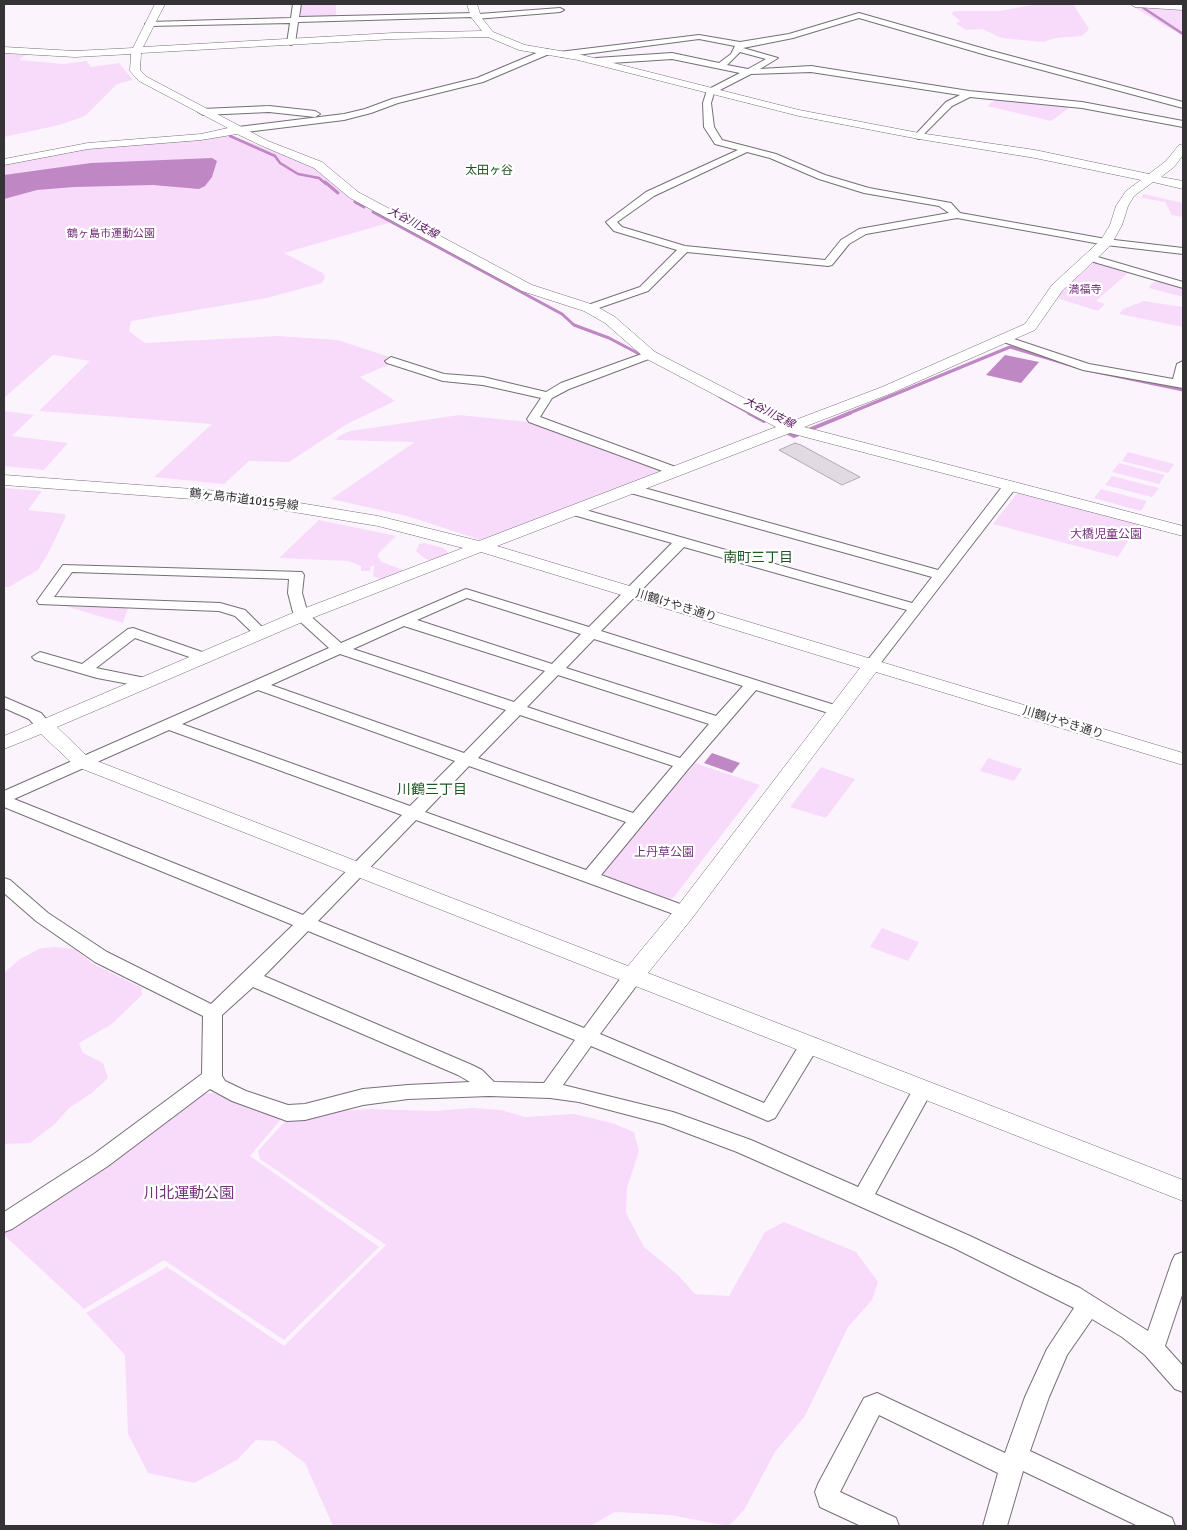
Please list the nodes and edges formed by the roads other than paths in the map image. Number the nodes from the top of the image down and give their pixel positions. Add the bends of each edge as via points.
1 (160, 4) edge
2 (297, 4) edge
3 (1135, 4) edge
4 (1183, 7) edge
5 (560, 10) dead end
6 (475, 12) edge
7 (294, 20) junction
8 (149, 24) junction
9 (489, 34) junction
10 (290, 43) junction
11 (739, 46) junction
12 (4, 50) edge
13 (136, 52) junction
14 (546, 52) junction
15 (562, 54) junction
16 (596, 62) junction
17 (720, 66) junction
18 (745, 71) junction
19 (1114, 87) junction
20 (710, 92) junction
21 (969, 94) junction
22 (1082, 104) junction
23 (1183, 104) edge
24 (203, 112) junction
25 (344, 117) junction
26 (1183, 124) edge
27 (238, 130) junction
28 (919, 136) junction
29 (1183, 148) edge
30 (747, 149) junction
31 (4, 162) edge
32 (1153, 178) junction
33 (1183, 185) edge
34 (957, 215) junction
35 (1106, 242) junction
36 (684, 248) junction
37 (1183, 251) edge
38 (1091, 258) junction
39 (1183, 285) edge
40 (590, 308) junction
41 (1005, 339) junction
42 (650, 355) junction
43 (391, 361) dead end
44 (1183, 364) edge
45 (1181, 384) edge
46 (548, 396) junction
47 (799, 430) junction
48 (676, 472) junction
49 (4, 480) edge
50 (1010, 486) junction
51 (632, 489) junction
52 (575, 511) junction
53 (1183, 531) edge
54 (681, 542) junction
55 (481, 547) junction
56 (940, 576) junction
57 (632, 593) junction
58 (915, 608) junction
59 (301, 616) junction
60 (404, 621) junction
61 (261, 632) junction
62 (591, 634) junction
63 (339, 649) junction
64 (40, 657) dead end
65 (203, 657) junction
66 (871, 666) junction
67 (84, 670) junction
68 (555, 670) junction
69 (146, 682) junction
70 (753, 684) junction
71 (258, 685) junction
72 (4, 702) edge
73 (516, 710) junction
74 (838, 711) junction
75 (719, 722) junction
76 (167, 724) junction
77 (44, 726) junction
78 (4, 743) edge
79 (1183, 759) edge
80 (466, 760) junction
81 (82, 762) junction
82 (683, 764) junction
83 (4, 796) edge
84 (4, 801) edge
85 (414, 814) junction
86 (636, 820) junction
87 (357, 870) junction
88 (590, 878) junction
89 (4, 884) edge
90 (685, 912) junction
91 (304, 922) junction
92 (633, 976) junction
93 (251, 978) junction
94 (213, 1013) junction
95 (587, 1037) junction
96 (810, 1044) junction
97 (212, 1077) junction
98 (489, 1089) junction
99 (922, 1089) junction
100 (550, 1091) junction
101 (1183, 1191) edge
102 (862, 1198) junction
103 (5, 1219) edge
104 (1183, 1262) edge
105 (1179, 1292) edge
106 (1090, 1305) junction
107 (1153, 1348) junction
108 (1183, 1382) edge
109 (1013, 1462) junction
110 (887, 1526) edge
111 (995, 1526) edge
112 (1162, 1526) edge

1 - 8 street
2 - 7 street
3 - 4 street
5 - 6 street
6 - 7 street via 340,15
6 - 9 street
7 - 8 street
7 - 10 street
8 - 13 street
9 - 10 street
9 - 14 street via 523,48
10 - 13 street
11 - 15 street via 699,37
11 - 17 street via 735,55
11 - 18 street via 774,58
11 - 19 street via 790,36 859,15
12 - 13 street via 54,54
13 - 24 street via 135,71 143,79
14 - 15 street
14 - 25 street via 480,80
15 - 16 street
16 - 17 street via 672,56
16 - 20 street
17 - 18 street
18 - 20 street
18 - 21 street via 816,70
19 - 22 street
19 - 23 street
20 - 28 street
20 - 30 street via 707,104 709,127 718,142
21 - 22 street
21 - 28 street via 949,104
22 - 26 street
24 - 25 street via 269,109
24 - 27 street
25 - 27 street
27 - 31 street via 201,138 88,146
27 - 40 street via 318,165 354,195 527,288
28 - 32 street via 1036,154
29 - 32 street
30 - 34 street via 846,185 947,205
30 - 36 street via 650,194 611,222 618,229
32 - 33 street
32 - 35 street via 1130,194
34 - 35 street
34 - 36 street via 863,231 845,242 828,263
35 - 37 street
35 - 38 street
36 - 40 street via 644,289
38 - 39 street
38 - 41 street via 1057,288 1030,326
40 - 42 street via 610,320
41 - 45 street via 1087,367
41 - 47 street
42 - 46 street via 565,386
42 - 47 street
43 - 46 street via 443,377 483,381
44 - 45 street
46 - 48 street via 533,419
47 - 48 street
47 - 50 street
48 - 51 street
49 - 55 street, 鶴ヶ島市道1015号線 via 272,502 378,521
50 - 53 street
50 - 56 street
51 - 52 street
51 - 56 street
52 - 54 street
52 - 55 street
54 - 57 street
54 - 58 street
55 - 57 street, 川鶴けやき通り
55 - 59 street
56 - 58 street
57 - 62 street
57 - 66 street, 川鶴けやき通り
58 - 66 street
59 - 61 street
59 - 61 street via 295,593 297,575 68,568 44,601 220,607 240,613
59 - 63 street
60 - 62 street via 466,593
60 - 63 street
60 - 68 street
61 - 65 street
62 - 68 street
62 - 70 street
63 - 71 street
63 - 73 street
64 - 67 street
65 - 67 street via 133,632
65 - 69 street
66 - 74 street
66 - 79 street, 川鶴けやき通り
67 - 69 street
68 - 73 street
68 - 75 street
69 - 77 street
70 - 74 street
70 - 75 street
71 - 76 street
71 - 80 street
72 - 77 street via 35,716
73 - 80 street
73 - 82 street
74 - 90 street
75 - 82 street
76 - 81 street
76 - 85 street
77 - 78 street
77 - 81 street
80 - 85 street
80 - 86 street
81 - 83 street
81 - 87 street
82 - 86 street
84 - 91 street
85 - 87 street
85 - 88 street
86 - 88 street
87 - 91 street
87 - 92 street
88 - 90 street
89 - 94 street via 42,917 101,958
90 - 92 street
91 - 93 street
91 - 95 street
92 - 95 street
92 - 96 street
93 - 94 street
93 - 98 street via 465,1070
94 - 97 street
95 - 96 street via 768,1113
95 - 100 street
96 - 99 street
97 - 98 street via 218,1086 287,1113 384,1094
97 - 103 street via 101,1160
98 - 100 street
99 - 101 street
99 - 102 street
100 - 102 street via 580,1095 666,1117 744,1146
102 - 106 street via 986,1253
104 - 105 street
105 - 107 street
106 - 107 street
106 - 109 street via 1058,1349
107 - 108 street
109 - 110 street via 877,1403 872,1405 827,1492 829,1498
109 - 111 street
109 - 112 street

